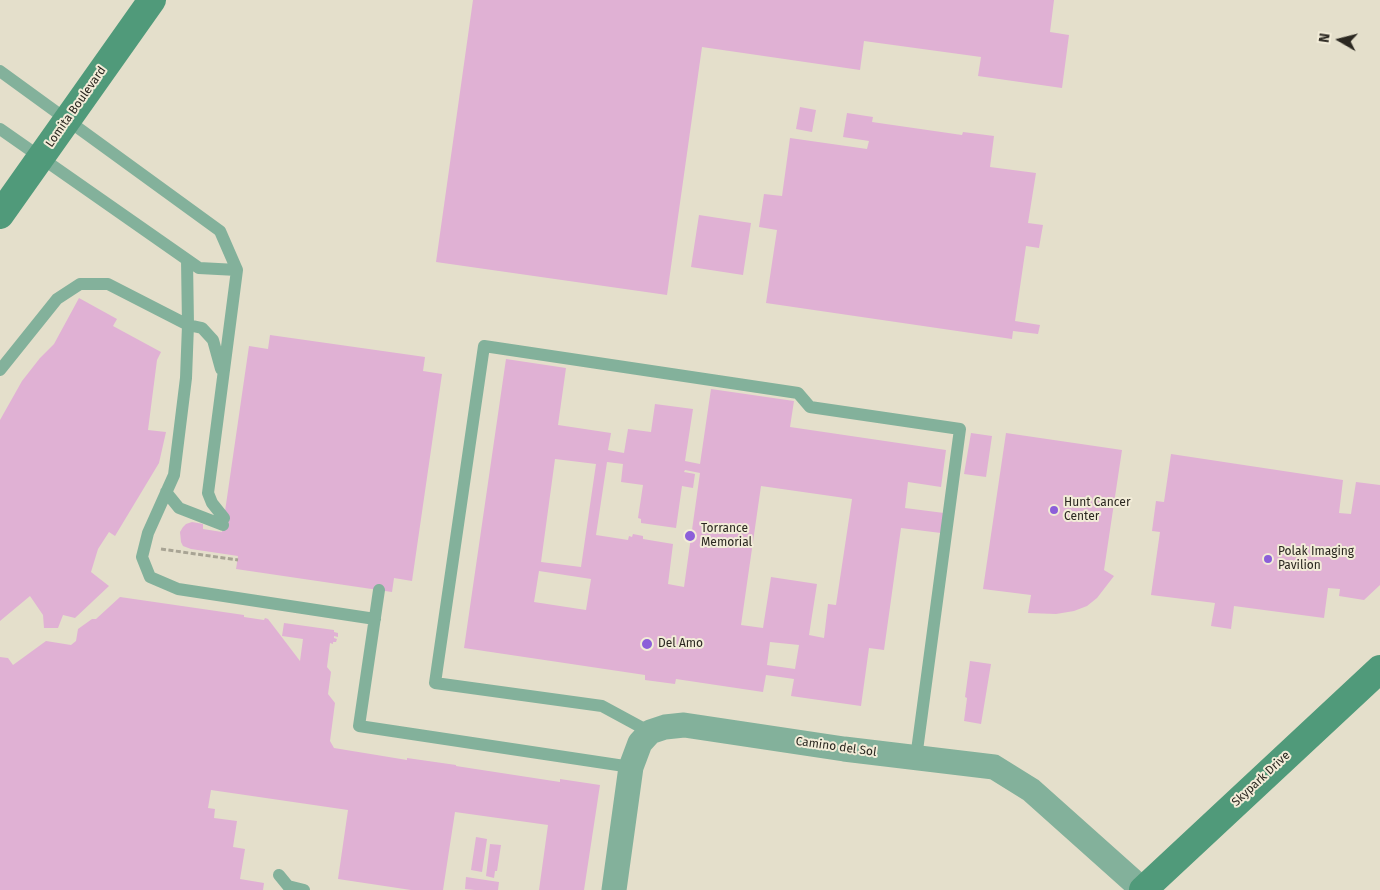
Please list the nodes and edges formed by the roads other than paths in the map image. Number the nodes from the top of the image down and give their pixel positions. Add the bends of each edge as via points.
1 (152, 0) edge
2 (0, 71) edge
3 (68, 119) junction
4 (0, 129) edge
5 (40, 157) junction
6 (0, 215) edge
7 (188, 260) junction
8 (237, 270) junction
9 (188, 325) junction
10 (0, 370) edge
11 (223, 375) junction
12 (166, 492) junction
13 (379, 590) dead end
14 (374, 619) junction
15 (1380, 669) edge
16 (650, 732) junction
17 (916, 758) junction
18 (631, 767) junction
19 (279, 875) dead end
20 (304, 890) edge
21 (614, 890) edge
22 (1143, 890) edge

1 - 3 main road, Lomita Boulevard
2 - 3 lane
3 - 5 main road, Lomita Boulevard
3 - 8 lane via 220,231
4 - 5 lane
5 - 6 main road, Lomita Boulevard
5 - 7 lane
7 - 8 lane via 199,268
7 - 9 lane
8 - 11 lane
9 - 10 lane via 108,284 80,284 57,299
9 - 11 lane via 202,328 213,340
9 - 12 lane via 186,378 174,475
11 - 12 lane via 208,493 224,521 179,508
12 - 14 lane via 148,533 142,557 150,577 178,589
13 - 14 lane
14 - 18 lane via 359,726
15 - 22 main road, Skypark Drive
16 - 17 street, Camino del Sol via 684,725
16 - 17 lane via 602,706 435,683 484,346 798,393 810,407 960,429
16 - 18 street via 640,743
17 - 22 street, Camino del Sol via 994,767 1032,790
18 - 21 street
19 - 20 lane via 288,886

